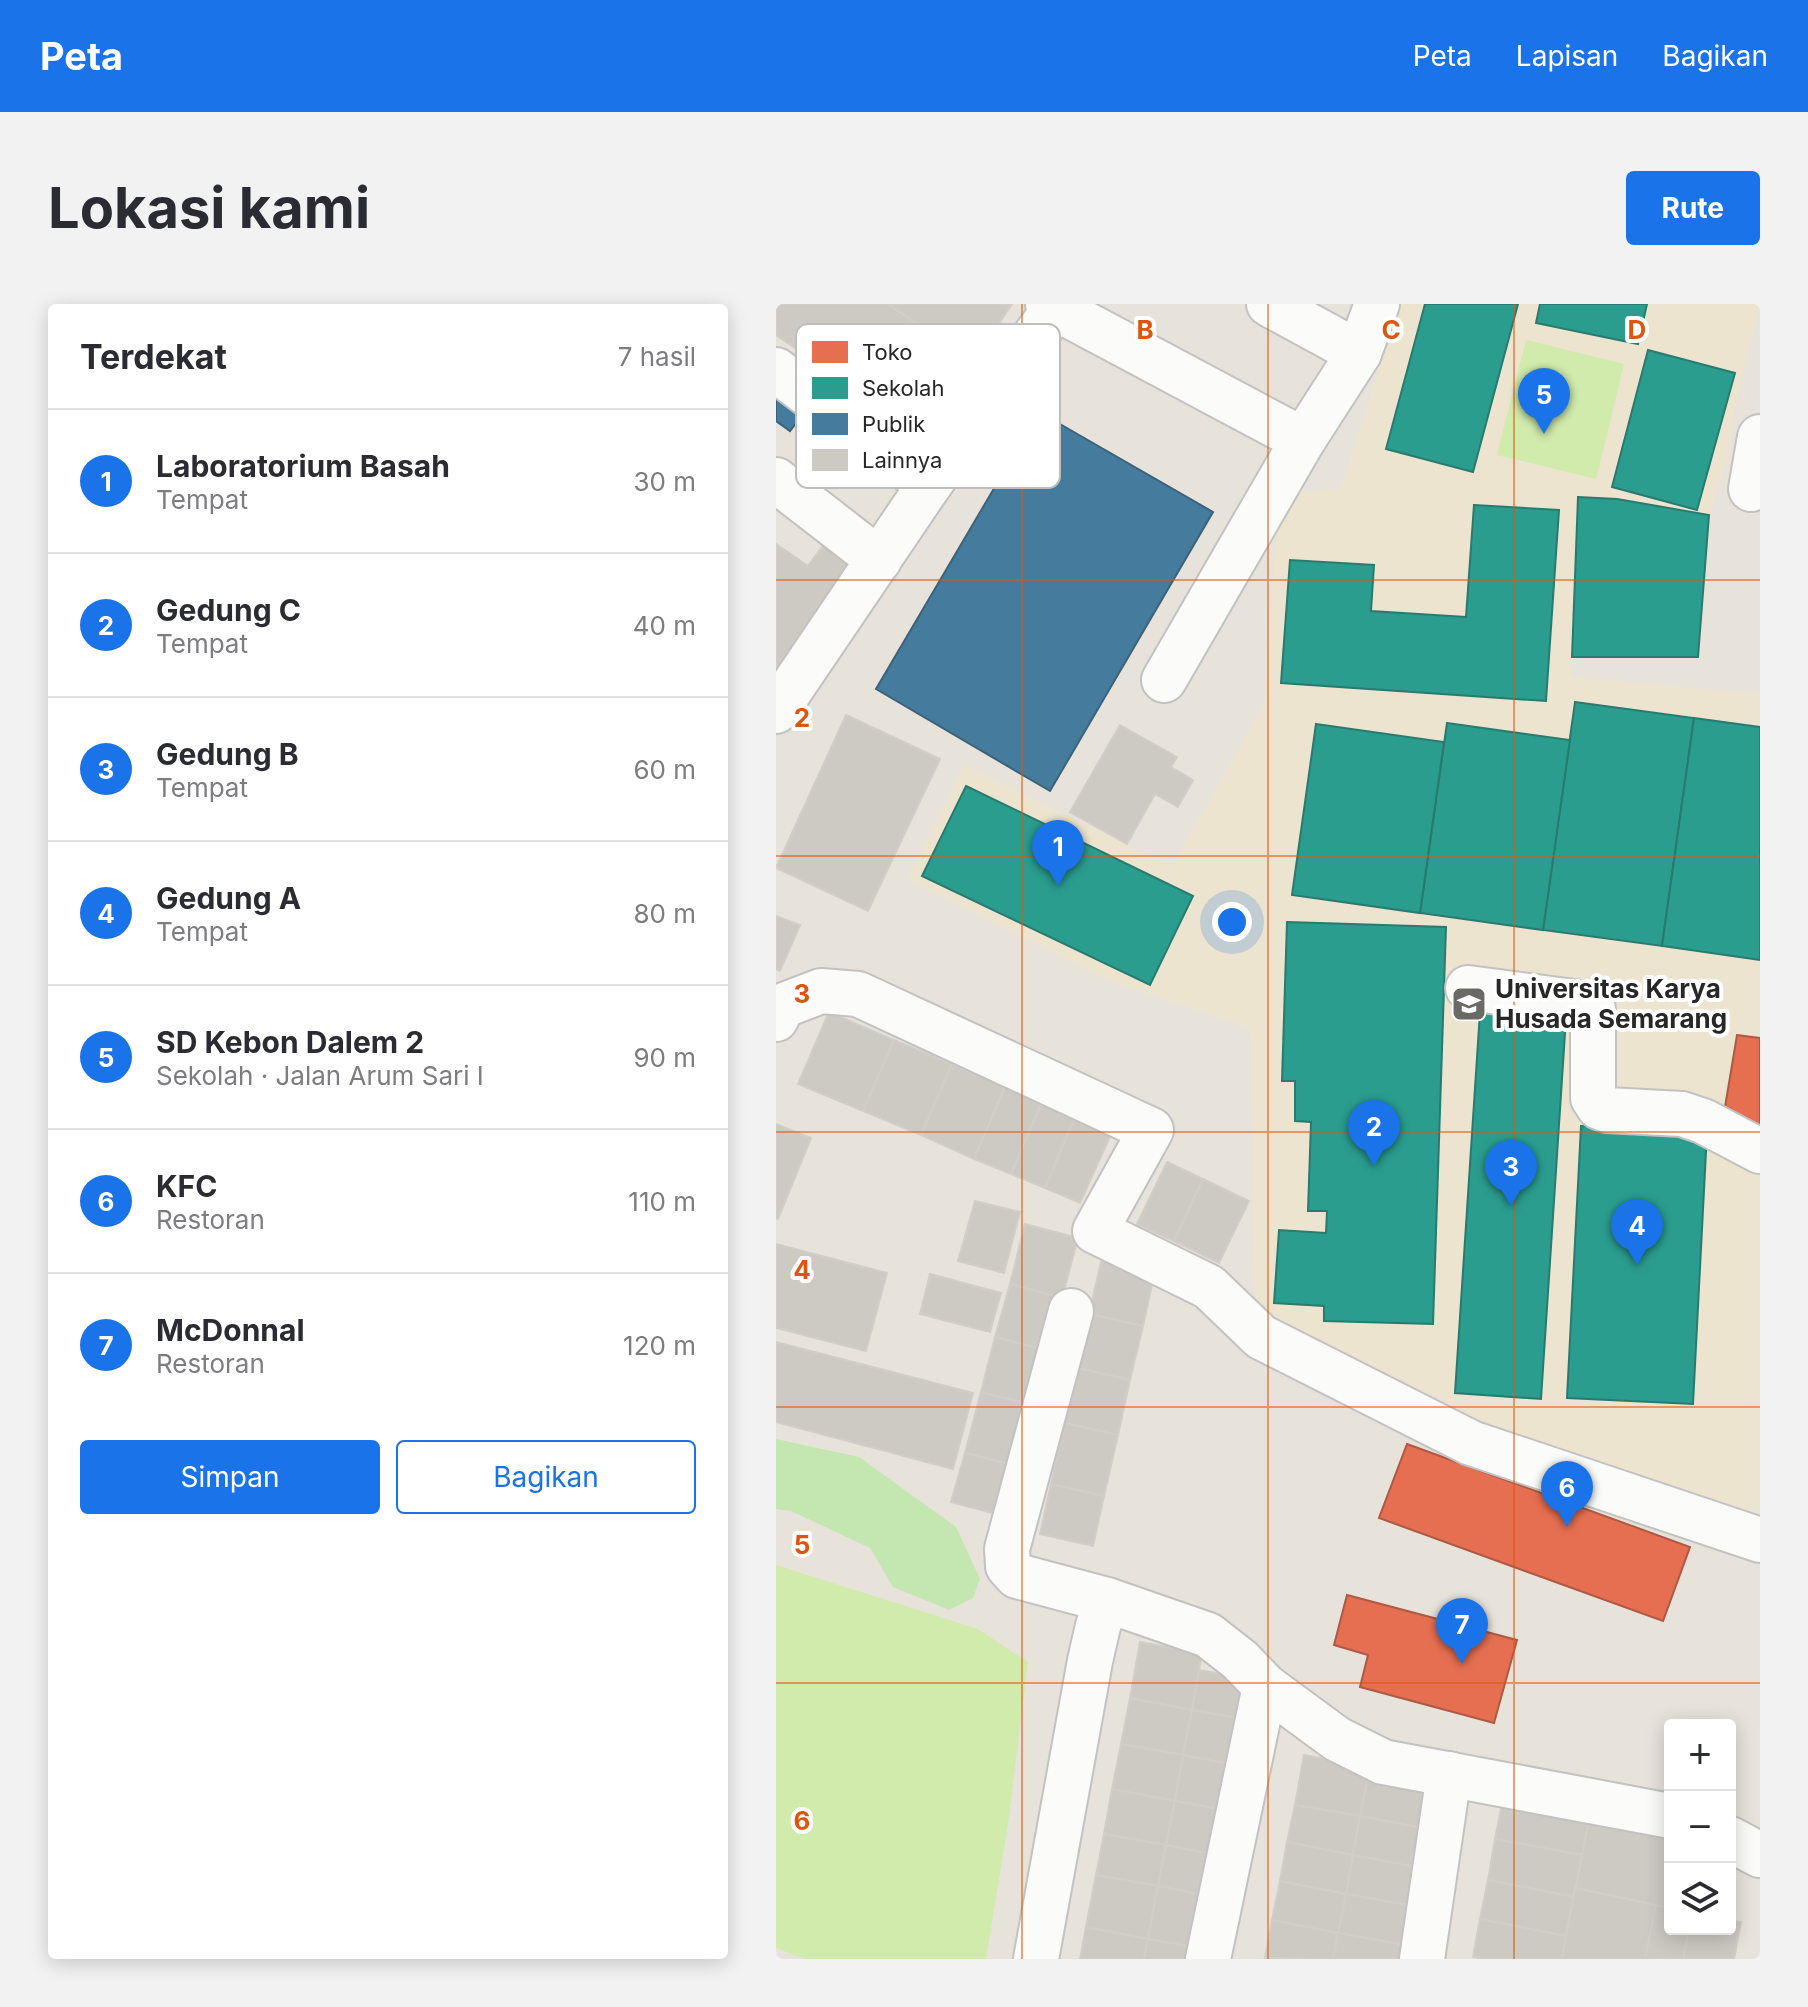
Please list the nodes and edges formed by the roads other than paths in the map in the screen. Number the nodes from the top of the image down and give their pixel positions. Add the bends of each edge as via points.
1 (1269, 304) edge
2 (1377, 304) edge
3 (1053, 306) edge
4 (1041, 324) edge
5 (1359, 353) junction
6 (776, 370) edge
7 (796, 385) edge
8 (1760, 437) edge
9 (1303, 440) junction
10 (776, 480) edge
11 (927, 488) edge
12 (1751, 489) dead end
13 (879, 560) junction
14 (1164, 680) dead end
15 (776, 711) edge
16 (1468, 988) dead end
17 (776, 1019) edge
18 (1760, 1151) edge
19 (1071, 1311) dead end
20 (1760, 1540) edge
21 (1107, 1600) junction
22 (1265, 1686) junction
23 (1449, 1774) junction
24 (1664, 1815) edge
25 (1736, 1842) edge
26 (1760, 1855) edge
27 (1036, 1959) edge
28 (1208, 1959) edge
29 (1422, 1959) edge

1 - 5 street
2 - 5 street
3 - 4 street
3 - 9 street
5 - 9 street
6 - 7 street
8 - 12 street
9 - 14 street
10 - 13 street
11 - 13 street
13 - 15 street
16 - 18 street via 1589,1004 1593,1098 1599,1107 1682,1114
17 - 20 street via 782,1006 821,991 858,994 1151,1130 1095,1231 1209,1287 1261,1337 1471,1443
19 - 21 street via 1007,1549 1008,1566 1017,1576
21 - 22 street via 1208,1635
21 - 27 street via 1090,1661
22 - 23 street via 1337,1739 1383,1762
22 - 28 street
23 - 24 street
23 - 29 street
25 - 26 street

